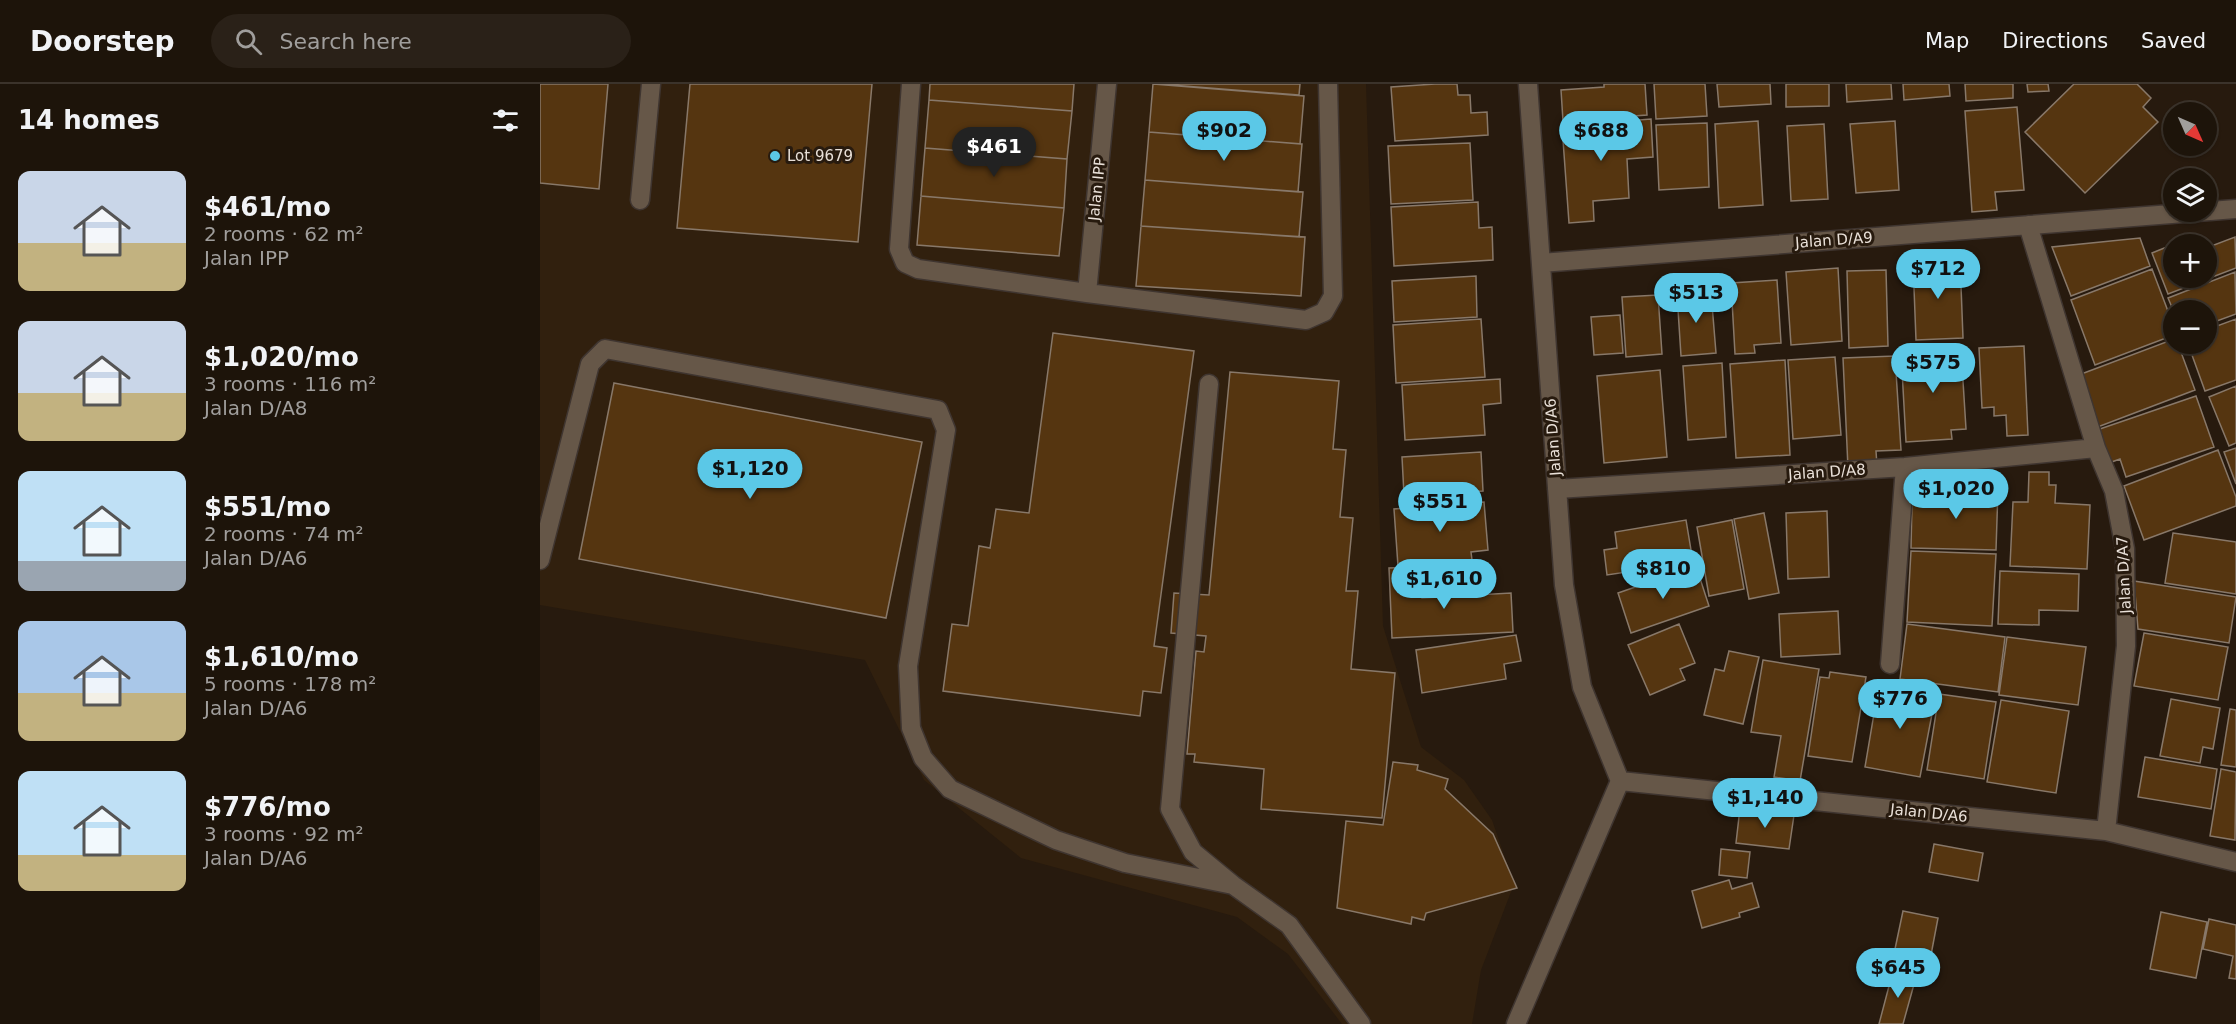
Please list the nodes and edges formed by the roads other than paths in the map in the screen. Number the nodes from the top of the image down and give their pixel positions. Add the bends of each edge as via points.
1 (651, 84) edge
2 (911, 84) edge
3 (1107, 84) edge
4 (1328, 84) edge
5 (1528, 84) edge
6 (640, 200) dead end
7 (2236, 209) edge
8 (2028, 225) junction
9 (1540, 263) junction
10 (1087, 293) junction
11 (1209, 384) dead end
12 (2096, 448) junction
13 (1905, 467) junction
14 (1557, 489) junction
15 (540, 560) edge
16 (1890, 664) dead end
17 (1620, 781) junction
18 (2106, 831) junction
19 (2236, 862) edge
20 (1233, 885) junction
21 (1361, 1024) edge
22 (1516, 1024) edge

1 - 6 street
2 - 10 street via 899,249 905,263 918,269
3 - 10 street, Jalan IPP
4 - 10 street via 1333,297 1324,312 1306,320
5 - 9 street, Jalan D/A6
7 - 8 street, Jalan D/A9
8 - 9 street, Jalan D/A9
8 - 12 street, Jalan D/A7
9 - 14 street, Jalan D/A6
11 - 20 street via 1170,809 1192,852
12 - 13 street, Jalan D/A8
12 - 18 street, Jalan D/A7 via 2114,492 2126,549 2126,646
13 - 14 street, Jalan D/A8
13 - 16 street
14 - 17 street, Jalan D/A6 via 1564,585 1582,687
15 - 20 street via 590,364 605,349 938,410 946,430 908,666 910,728 923,758 950,789 1056,840 1125,862
17 - 18 street, Jalan D/A6
17 - 22 street
18 - 19 street, Jalan D/A6
20 - 21 street via 1289,925

